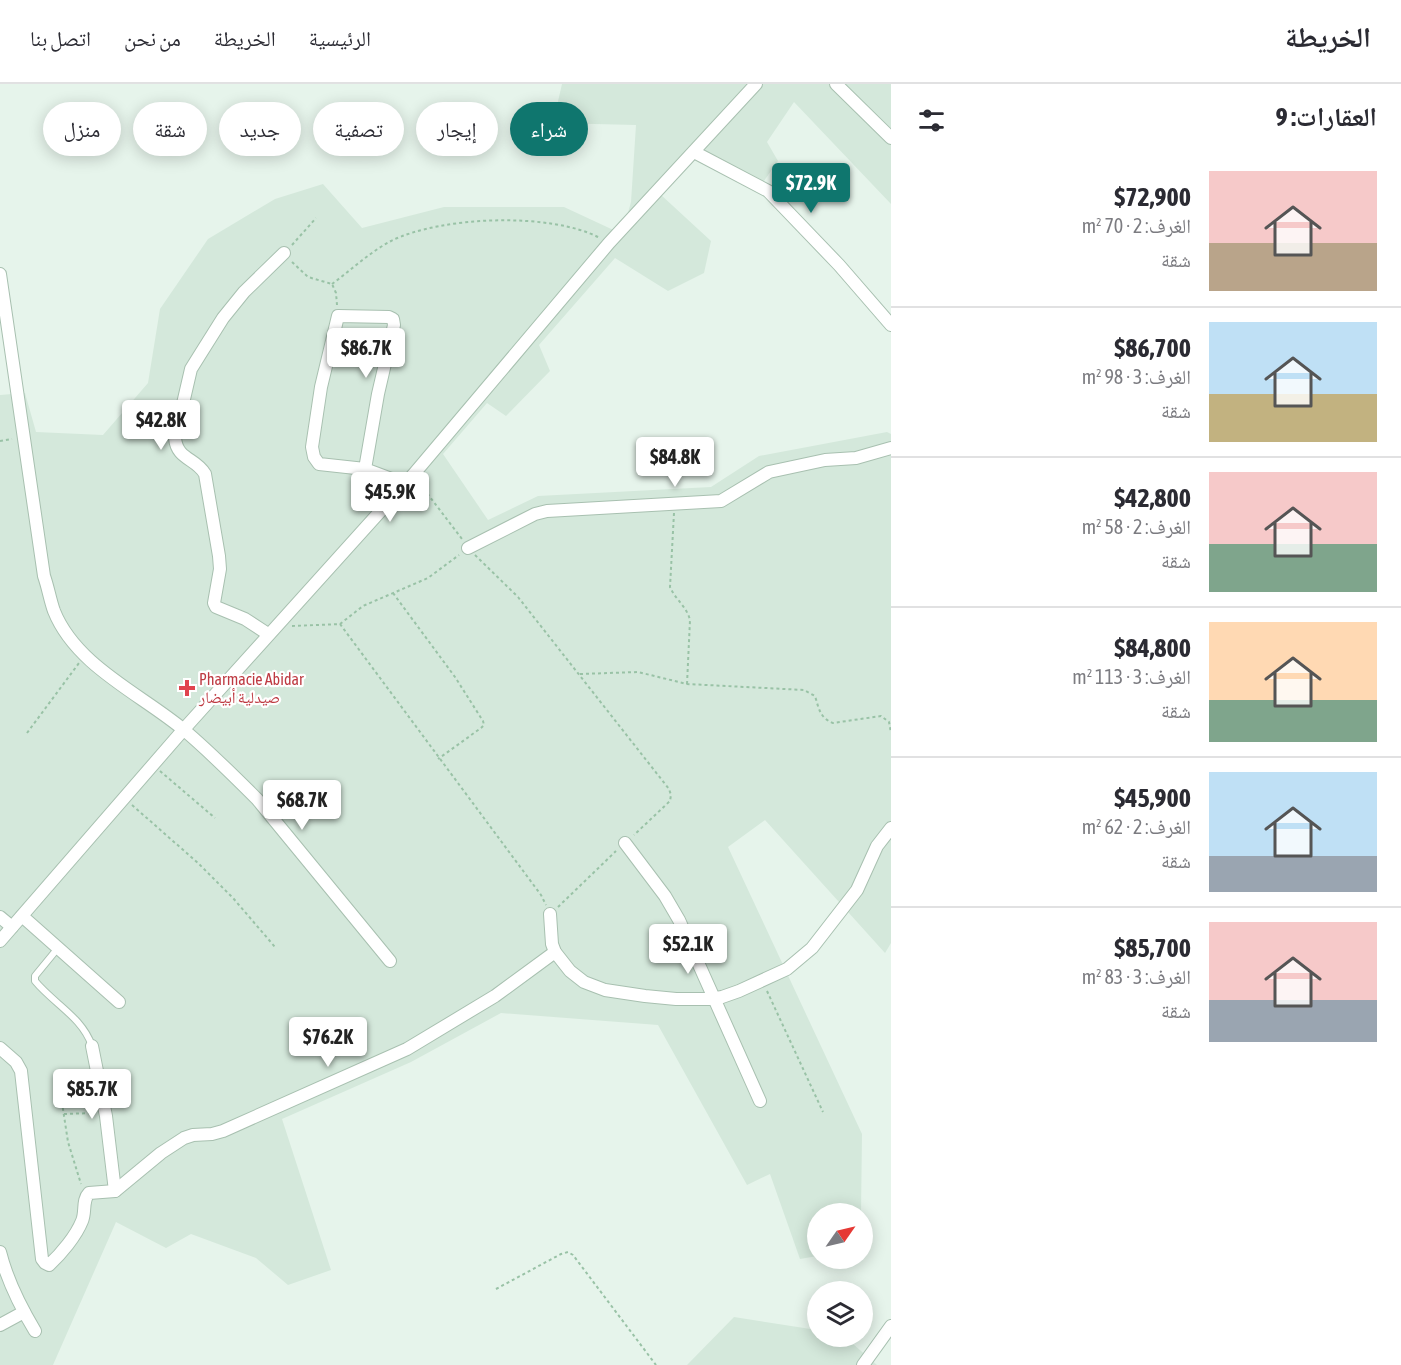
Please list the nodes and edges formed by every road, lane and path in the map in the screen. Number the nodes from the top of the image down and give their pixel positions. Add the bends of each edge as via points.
1 (756, 84) edge
2 (836, 84) edge
3 (891, 138) edge
4 (694, 152) junction
5 (316, 218) dead end
6 (609, 243) junction
7 (284, 254) junction
8 (0, 274) edge
9 (332, 284) junction
10 (338, 316) junction
11 (891, 325) edge
12 (891, 448) edge
13 (365, 469) junction
14 (409, 480) junction
15 (674, 503) junction
16 (468, 548) junction
17 (393, 593) junction
18 (278, 624) junction
19 (340, 624) junction
20 (268, 634) junction
21 (84, 656) junction
22 (580, 674) junction
23 (687, 684) junction
24 (184, 729) junction
25 (27, 733) dead end
26 (891, 733) edge
27 (438, 759) junction
28 (154, 765) junction
29 (125, 799) junction
30 (215, 818) dead end
31 (891, 828) edge
32 (625, 843) junction
33 (550, 914) junction
34 (22, 916) junction
35 (0, 917) edge
36 (12, 927) junction
37 (0, 941) edge
38 (275, 947) dead end
39 (58, 948) junction
40 (555, 952) junction
41 (390, 961) dead end
42 (762, 981) junction
43 (715, 998) junction
44 (119, 1002) dead end
45 (92, 1046) joint
46 (0, 1048) edge
47 (61, 1096) dead end
48 (760, 1101) dead end
49 (823, 1112) dead end
50 (106, 1113) junction
51 (64, 1114) junction
52 (115, 1191) junction
53 (87, 1195) junction
54 (0, 1252) edge
55 (496, 1289) dead end
56 (24, 1312) junction
57 (0, 1325) edge
58 (891, 1326) edge
59 (35, 1330) dead end
60 (656, 1365) edge
61 (863, 1365) edge

1 - 4 street
2 - 3 street
4 - 6 street
4 - 11 street via 768,191
5 - 7 path
6 - 9 path via 563,225 516,221 445,224 390,242
6 - 14 street
7 - 9 path via 308,277
7 - 20 street via 244,292 191,369 176,438 180,453 205,474 219,563 214,603
8 - 21 street via 44,576 64,630
9 - 10 path
10 - 13 street via 312,447 319,464
10 - 13 street via 393,319
12 - 15 street via 856,458 769,472 721,501
13 - 14 street
14 - 16 path
14 - 18 street
15 - 16 street via 541,513
15 - 23 path via 670,587 690,620
16 - 17 path via 428,578
16 - 22 path via 519,597
17 - 19 path via 363,606
17 - 27 path via 483,721 481,728
18 - 19 path
18 - 20 street
19 - 27 path
20 - 24 street
21 - 24 street
21 - 25 path
22 - 23 path via 638,672
22 - 32 path via 671,795 670,801
23 - 26 path via 804,690 815,696 826,720 833,723 881,716 889,723
24 - 28 street
24 - 41 street via 256,799
27 - 33 path via 541,895
28 - 29 street
28 - 30 path
29 - 34 street
29 - 38 path via 198,863
31 - 42 street via 877,846 857,890 812,948 787,969
32 - 33 path
32 - 43 street via 672,906
33 - 40 street
34 - 36 street
34 - 39 street
35 - 36 street
36 - 37 street
39 - 44 street
39 - 45 lane via 35,981 74,1017
40 - 43 street via 584,982 604,990 676,999
40 - 52 street via 495,996 407,1049 224,1131 184,1138
42 - 43 street
42 - 49 path
43 - 48 street
45 - 50 street
46 - 53 street via 21,1071 45,1263 52,1263 79,1228
47 - 51 path
50 - 51 path
50 - 52 street
51 - 53 path via 73,1162
52 - 53 street
54 - 56 street
55 - 60 path via 568,1252
56 - 57 street
56 - 59 street
58 - 61 street

